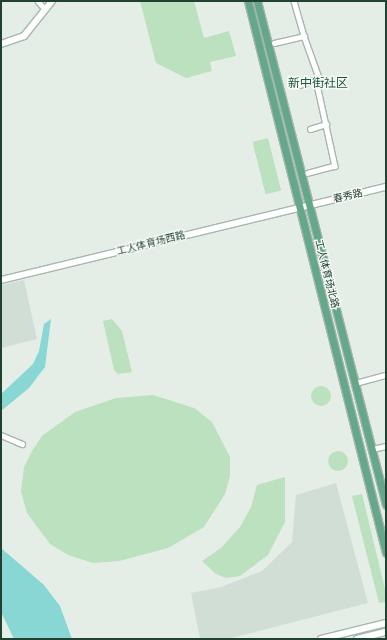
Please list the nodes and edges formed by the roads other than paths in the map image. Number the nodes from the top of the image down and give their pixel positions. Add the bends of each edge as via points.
1 (38, 1) edge
2 (52, 1) edge
3 (248, 1) edge
4 (257, 1) edge
5 (294, 1) edge
6 (44, 8) junction
7 (304, 36) junction
8 (274, 43) dead end
9 (1, 44) edge
10 (319, 78) junction
11 (300, 85) dead end
12 (326, 124) junction
13 (310, 129) dead end
14 (308, 173) dead end
15 (386, 187) edge
16 (309, 204) junction
17 (300, 206) junction
18 (1, 280) edge
19 (386, 374) edge
20 (359, 382) dead end
21 (1, 435) edge
22 (22, 444) dead end
23 (386, 446) edge
24 (372, 449) junction
25 (386, 504) edge
26 (386, 553) edge
27 (386, 623) edge
28 (386, 632) edge
29 (320, 639) edge
30 (357, 639) edge

1 - 6 street
2 - 6 street
3 - 17 main road, 工人体育场北路
4 - 16 main road, 工人体育场北路
5 - 7 street
6 - 9 street via 24,36
7 - 8 street
7 - 10 street
10 - 11 street
10 - 12 street via 318,89
12 - 13 street
12 - 14 street via 335,166
15 - 16 street, 春秀路
16 - 17 street, 春秀路
16 - 24 main road, 工人体育场北路
17 - 18 street, 工人体育场西路
17 - 26 main road, 工人体育场北路
19 - 20 street
21 - 22 street
23 - 24 street
24 - 25 main road, 工人体育场北路
27 - 29 street
28 - 30 street

